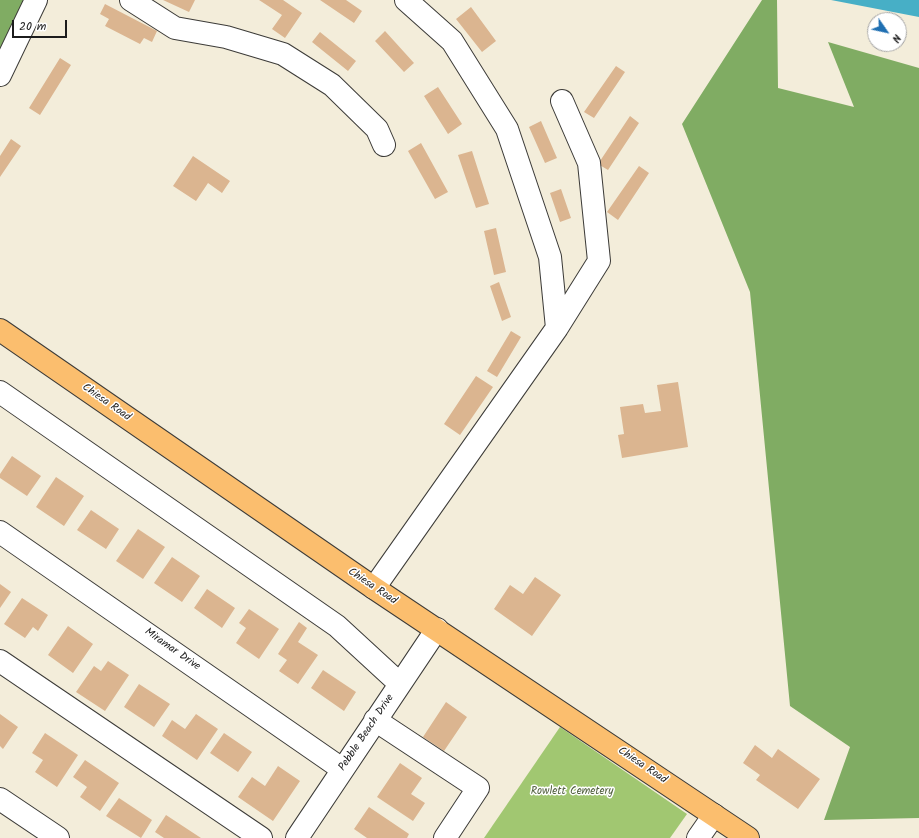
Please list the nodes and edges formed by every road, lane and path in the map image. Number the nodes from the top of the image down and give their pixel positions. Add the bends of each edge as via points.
1 (131, 0) edge
2 (406, 0) edge
3 (37, 1) edge
4 (0, 75) edge
5 (562, 101) dead end
6 (384, 145) dead end
7 (557, 328) junction
8 (0, 330) edge
9 (0, 392) edge
10 (0, 532) edge
11 (374, 588) junction
12 (437, 629) junction
13 (0, 661) edge
14 (400, 684) junction
15 (375, 720) junction
16 (342, 769) junction
17 (0, 799) edge
18 (714, 814) junction
19 (743, 836) edge
20 (58, 838) edge
21 (261, 838) edge
22 (297, 838) edge
23 (444, 838) edge
24 (698, 838) edge

1 - 6 street via 175,28 226,37 283,54 332,86 377,129
2 - 7 street via 452,41 507,129 550,257
3 - 4 street
5 - 7 street via 589,163 600,261
7 - 11 street
8 - 11 main road, Chiesa Road
9 - 14 street via 337,626
10 - 16 street, Miramar Drive
11 - 12 main road, Chiesa Road
12 - 14 street, Pebble Beach Drive
12 - 18 main road, Chiesa Road
13 - 21 street
14 - 15 street, Pebble Beach Drive
15 - 16 street, Pebble Beach Drive
15 - 23 street via 478,788
16 - 22 street, Pebble Beach Drive
17 - 20 street
18 - 19 main road, Chiesa Road
18 - 24 street

